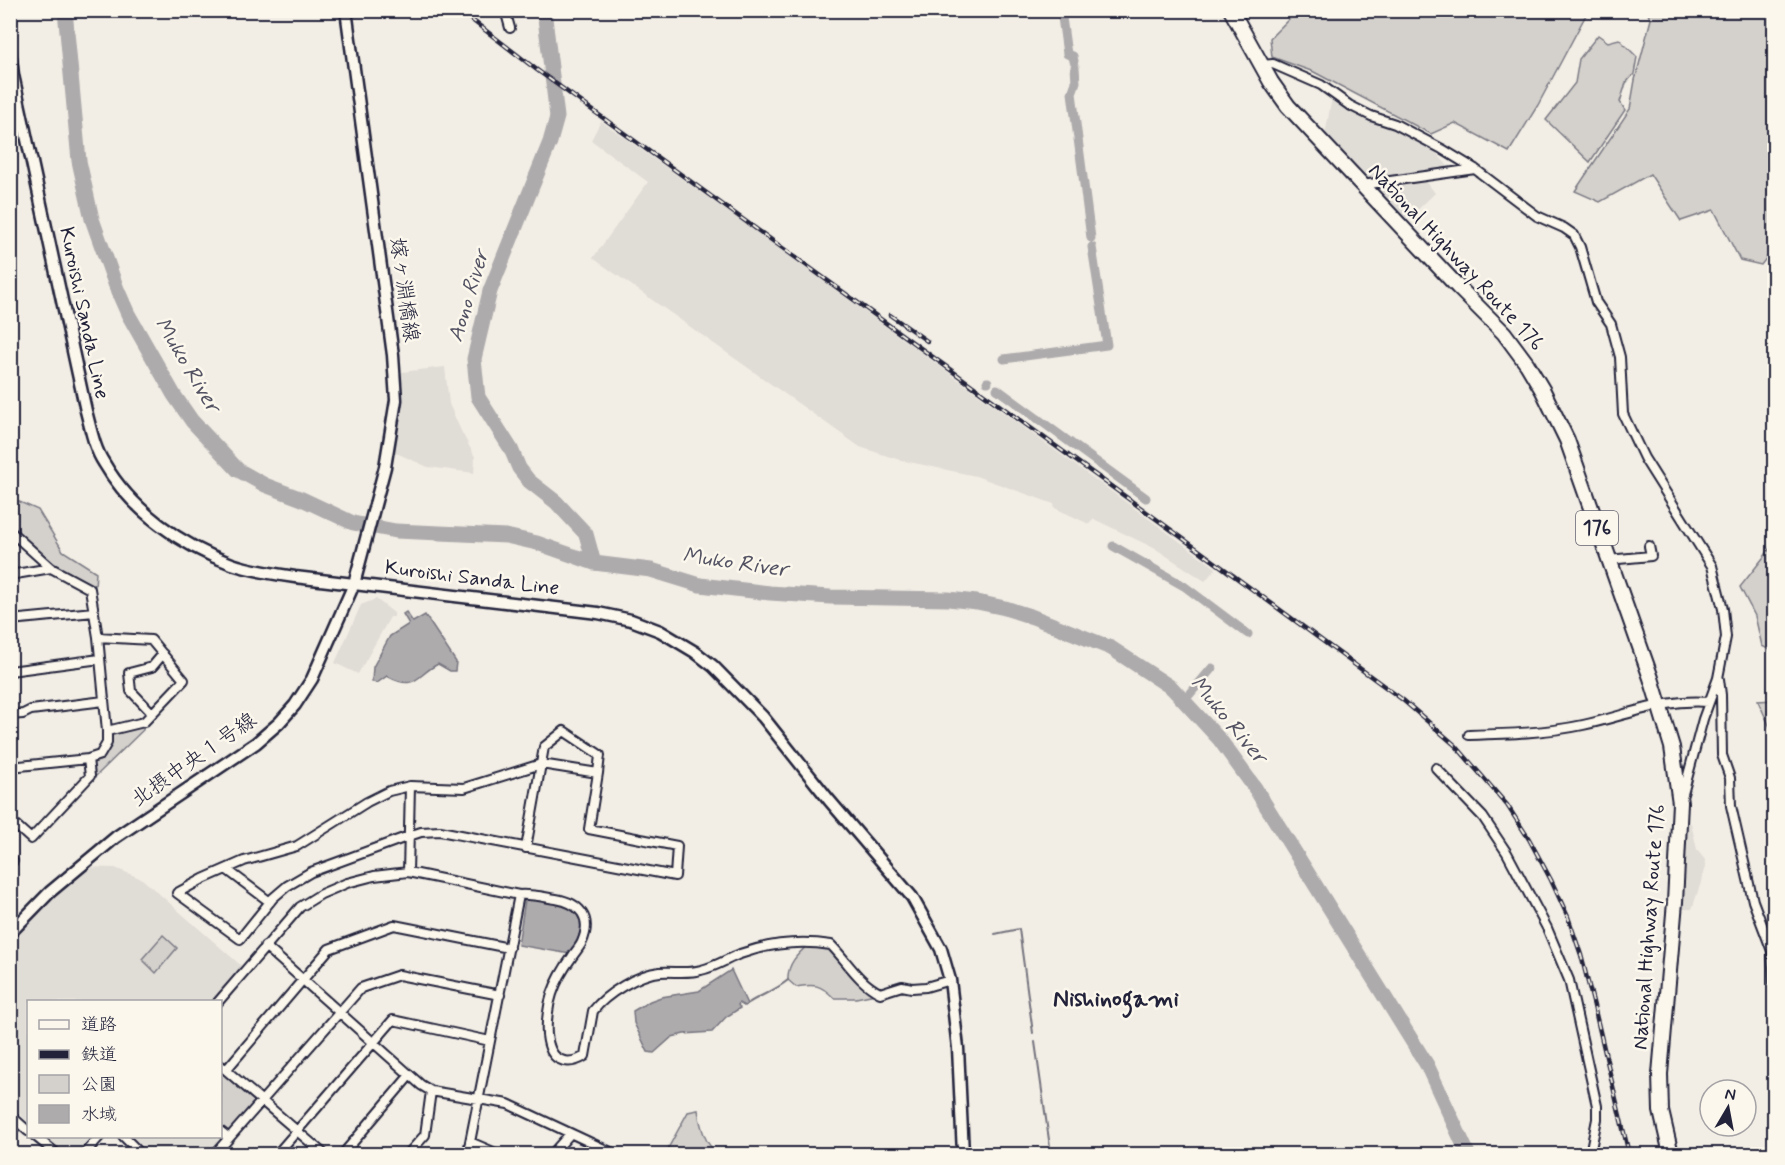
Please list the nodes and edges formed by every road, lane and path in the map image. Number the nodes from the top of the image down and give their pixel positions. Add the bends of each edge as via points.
1 (346, 10) edge
2 (505, 10) edge
3 (1232, 10) edge
4 (510, 28) dead end
5 (10, 51) edge
6 (1261, 65) junction
7 (12, 76) edge
8 (1475, 169) junction
9 (1362, 185) junction
10 (10, 531) edge
11 (1649, 546) dead end
12 (1608, 560) junction
13 (51, 568) junction
14 (357, 571) joint
15 (10, 575) edge
16 (354, 584) junction
17 (94, 612) junction
18 (10, 620) edge
19 (98, 637) junction
20 (163, 654) junction
21 (100, 659) junction
22 (10, 671) edge
23 (1718, 678) junction
24 (104, 701) junction
25 (1708, 702) junction
26 (1659, 704) junction
27 (152, 713) junction
28 (10, 716) edge
29 (107, 731) junction
30 (1469, 735) dead end
31 (88, 759) junction
32 (541, 764) junction
33 (10, 767) edge
34 (1437, 768) dead end
35 (598, 772) junction
36 (410, 786) junction
37 (1680, 803) junction
38 (10, 820) edge
39 (409, 836) junction
40 (526, 848) junction
41 (10, 859) edge
42 (10, 864) edge
43 (226, 869) junction
44 (408, 872) junction
45 (519, 895) junction
46 (270, 902) junction
47 (10, 933) edge
48 (265, 946) junction
49 (509, 948) junction
50 (303, 980) junction
51 (950, 980) junction
52 (1774, 983) edge
53 (500, 995) junction
54 (220, 1000) edge
55 (340, 1012) junction
56 (490, 1041) junction
57 (374, 1042) junction
58 (223, 1067) edge
59 (410, 1075) junction
60 (431, 1091) junction
61 (479, 1099) junction
62 (262, 1101) junction
63 (10, 1115) edge
64 (27, 1130) edge
65 (297, 1131) junction
66 (222, 1133) edge
67 (570, 1134) junction
68 (36, 1138) edge
69 (99, 1138) edge
70 (124, 1138) edge
71 (229, 1138) junction
72 (470, 1142) junction
73 (57, 1155) edge
74 (84, 1155) edge
75 (141, 1155) edge
76 (215, 1155) edge
77 (277, 1155) edge
78 (324, 1155) edge
79 (343, 1155) edge
80 (408, 1155) edge
81 (466, 1155) edge
82 (498, 1155) edge
83 (552, 1155) edge
84 (615, 1155) edge
85 (963, 1155) edge
86 (1590, 1155) edge
87 (1671, 1155) edge

1 - 14 main road, 嫁ヶ淵橋線 via 396,400 385,467
2 - 4 street
3 - 6 highway, National Highway Route 176 / 176
5 - 7 main road, Kuroishi Sanda Line
6 - 8 street via 1273,64 1321,85 1349,105 1395,124
6 - 9 highway, National Highway Route 176 / 176 via 1288,106
7 - 16 main road, Kuroishi Sanda Line via 78,379 103,462 138,506 208,554 255,570
8 - 9 street
8 - 23 street via 1537,216 1564,228 1577,241 1596,302 1611,324 1620,357 1623,414 1644,458 1712,566 1726,637
9 - 12 highway, National Highway Route 176 / 176 via 1504,333 1527,364 1567,440
10 - 13 street
11 - 12 street via 1650,556
12 - 26 highway, National Highway Route 176 / 176
13 - 15 street
13 - 17 street via 90,589
14 - 16 main road, 北摂中央１号線
16 - 47 main road, 北摂中央１号線 via 312,679 279,723 256,743 116,837 50,892
16 - 51 main road, Kuroishi Sanda Line via 598,613 660,631 695,652 763,717 912,897 941,949
17 - 18 street
17 - 19 street
19 - 20 street via 151,640
19 - 21 street
20 - 27 street via 184,680
20 - 27 street via 152,667 129,673 131,691
21 - 22 street
21 - 24 street
23 - 25 street
23 - 52 street via 1722,755 1730,778 1731,806 1753,901 1772,951
24 - 28 street
24 - 29 street
25 - 26 street
25 - 37 street
26 - 30 street via 1583,725 1528,733
26 - 37 highway, National Highway Route 176 / 176 via 1672,747
27 - 29 street via 144,723
29 - 31 street via 107,743 100,755
31 - 33 street
31 - 38 street via 90,776 31,839
32 - 35 street
32 - 35 street via 544,747 564,731 600,755
32 - 36 street via 464,788
32 - 40 street
34 - 86 street via 1483,817 1507,853 1547,928 1569,980 1597,1106
35 - 40 street via 589,829 677,846 675,876
36 - 39 street
36 - 43 street via 367,802 297,846
37 - 87 highway, National Highway Route 176 / 176 via 1660,1074 1661,1111
39 - 40 street via 440,831
39 - 44 street
39 - 46 street via 311,872
41 - 42 street
43 - 46 street
43 - 46 street via 177,893 240,939
44 - 45 street
44 - 48 street via 374,876 321,894 300,907
45 - 49 street
45 - 51 street via 572,903 583,916 582,941 552,994 546,1026 548,1043 556,1058 567,1062 585,1056 593,1011 627,983 656,972 699,971 740,954 782,943 831,945 855,975 880,993
48 - 50 street
48 - 54 street
49 - 50 street via 394,925 329,950
49 - 53 street
50 - 55 street
50 - 58 street
51 - 85 main road, Kuroishi Sanda Line
53 - 55 street via 399,975 361,988
53 - 56 street
55 - 57 street
55 - 62 street
56 - 57 street via 393,1020
56 - 61 street
57 - 59 street
57 - 65 street
58 - 62 street
59 - 60 street
59 - 79 street
60 - 61 street
60 - 80 street via 425,1136
61 - 67 street via 508,1104
61 - 72 street
62 - 65 street
62 - 71 street
63 - 64 street
65 - 77 street
65 - 78 street
66 - 71 street
67 - 83 street
67 - 84 street
68 - 73 street
69 - 74 street
70 - 75 street
71 - 76 street
72 - 81 street
72 - 82 street

